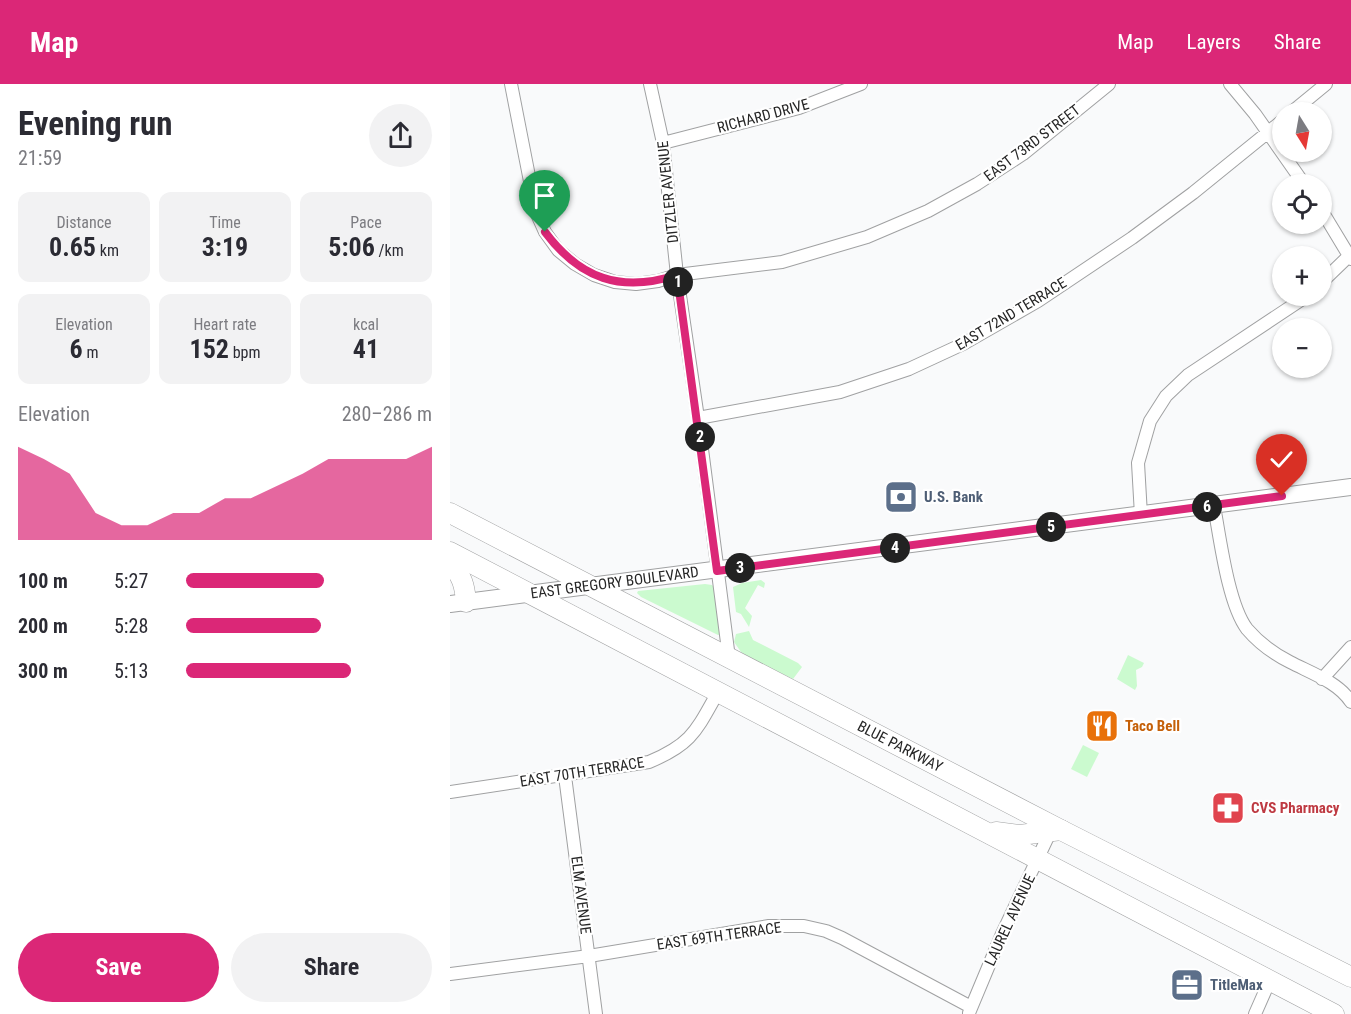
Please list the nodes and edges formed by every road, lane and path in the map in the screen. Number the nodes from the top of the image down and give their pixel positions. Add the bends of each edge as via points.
1 (511, 84) edge
2 (650, 84) edge
3 (861, 84) edge
4 (1109, 84) edge
5 (1230, 84) edge
6 (1326, 84) edge
7 (1304, 102) edge
8 (1272, 129) edge
9 (1269, 132) junction
10 (663, 143) junction
11 (1297, 174) edge
12 (1332, 227) edge
13 (1350, 256) edge
14 (1332, 273) edge
15 (677, 275) junction
16 (1292, 306) edge
17 (698, 418) junction
18 (1351, 487) edge
19 (1214, 506) junction
20 (450, 513) edge
21 (1141, 515) junction
22 (450, 552) edge
23 (450, 564) edge
24 (717, 571) junction
25 (589, 585) junction
26 (530, 594) junction
27 (458, 603) edge
28 (1351, 647) edge
29 (729, 658) junction
30 (1322, 679) junction
31 (718, 692) junction
32 (1350, 697) edge
33 (565, 776) junction
34 (450, 792) edge
35 (979, 828) junction
36 (1055, 830) junction
37 (1038, 859) junction
38 (589, 956) junction
39 (450, 974) edge
40 (1351, 977) edge
41 (1270, 980) junction
42 (970, 1010) edge
43 (596, 1014) edge
44 (1255, 1014) edge
45 (1334, 1014) edge

1 - 15 street via 536,212 558,250 584,270 615,282 636,284
2 - 10 street, DITZLER AVENUE
3 - 10 street, RICHARD DRIVE via 799,108
4 - 15 street, EAST 73RD STREET via 1023,154 928,211 867,237 803,257
5 - 9 street
6 - 7 street
8 - 9 street, EAST 72ND TERRACE
9 - 11 street
9 - 17 street, EAST 72ND TERRACE via 1132,238 1038,301 963,344 909,369 840,392
10 - 15 street, DITZLER AVENUE
12 - 13 street
13 - 14 street
15 - 17 street, DITZLER AVENUE
16 - 21 street via 1188,375 1166,396 1150,421 1138,463
17 - 24 street, DITZLER AVENUE
18 - 19 main road, EAST GREGORY BOULEVARD
19 - 21 main road, EAST GREGORY BOULEVARD
19 - 30 street via 1233,597 1248,629 1271,652
20 - 25 highway, BLUE PARKWAY
21 - 24 main road, EAST GREGORY BOULEVARD
22 - 26 highway
23 - 27 highway via 463,582
24 - 25 main road, EAST GREGORY BOULEVARD
24 - 29 street, DITZLER AVENUE
25 - 26 main road, EAST GREGORY BOULEVARD
25 - 29 highway, BLUE PARKWAY
26 - 27 main road, EAST GREGORY BOULEVARD
26 - 31 highway
28 - 30 street
29 - 36 highway, BLUE PARKWAY
30 - 32 street
31 - 33 street, EAST 70TH TERRACE via 693,734 677,749 649,762
31 - 35 highway
33 - 34 street, EAST 70TH TERRACE
33 - 38 street, ELM AVENUE
35 - 36 highway via 1020,836
35 - 37 highway
36 - 37 street, LAUREL AVENUE
36 - 40 highway, BLUE PARKWAY
37 - 41 highway
37 - 42 street, LAUREL AVENUE
38 - 39 street, EAST 69TH TERRACE
38 - 42 street, EAST 69TH TERRACE via 769,926 804,926 842,938
38 - 43 street, ELM AVENUE
41 - 44 street
41 - 45 highway

